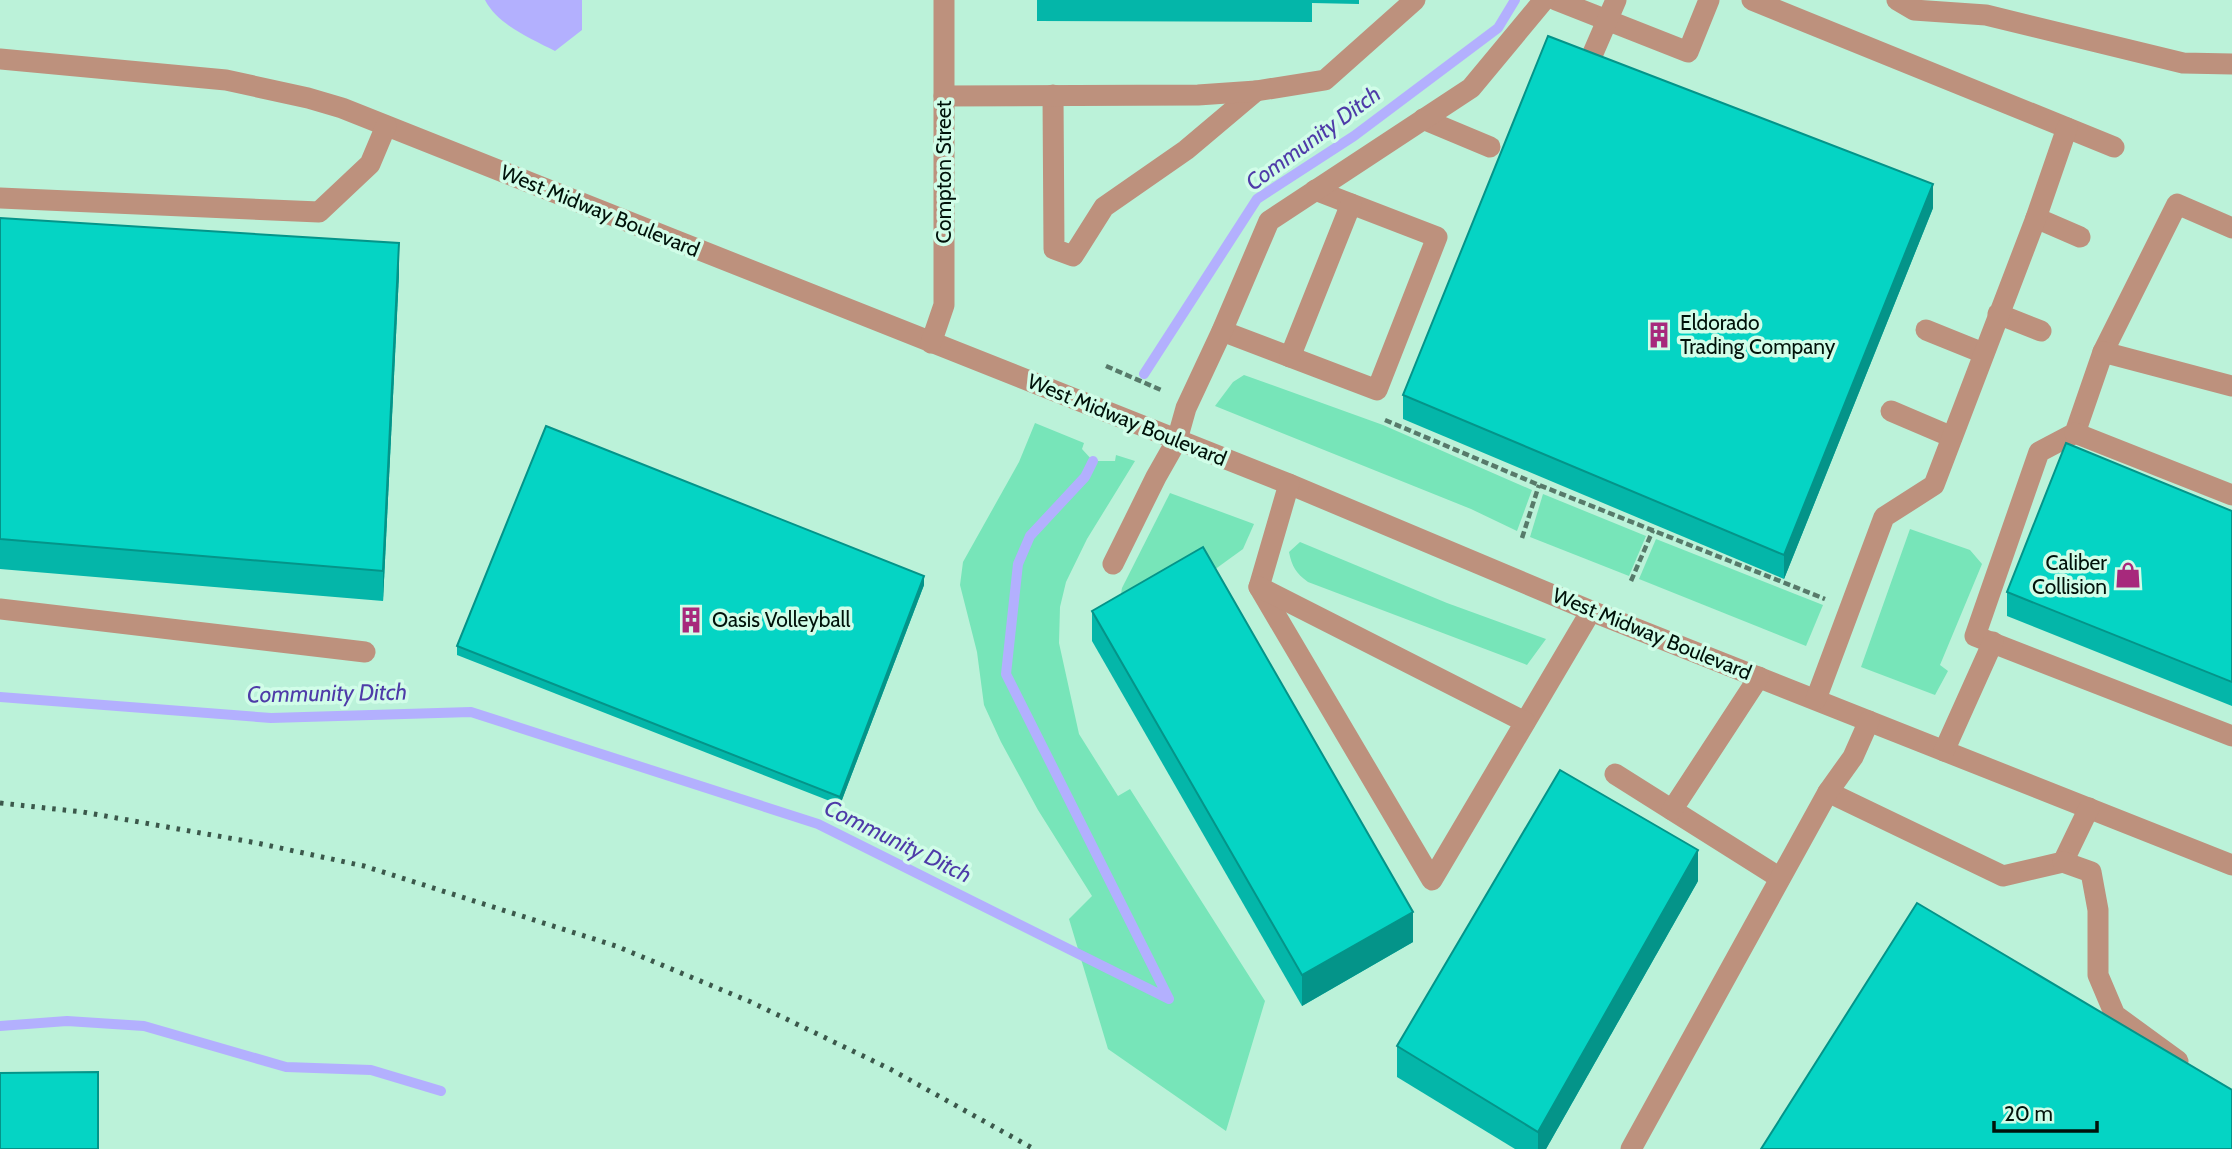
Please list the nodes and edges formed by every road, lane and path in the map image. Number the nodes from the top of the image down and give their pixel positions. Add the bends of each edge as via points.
1 (944, 0) edge
2 (1415, 0) edge
3 (1544, 0) edge
4 (1556, 0) edge
5 (1616, 0) edge
6 (1709, 0) edge
7 (1752, 0) edge
8 (1897, 0) edge
9 (1778, 5) edge
10 (1608, 20) junction
11 (0, 60) edge
12 (2232, 64) edge
13 (1587, 67) edge
14 (1256, 91) junction
15 (1053, 95) junction
16 (944, 96) junction
17 (1423, 119) junction
18 (386, 126) junction
19 (2067, 128) junction
20 (1490, 147) dead end
21 (2114, 147) dead end
22 (1315, 190) junction
23 (0, 198) edge
24 (1351, 204) junction
25 (2036, 218) junction
26 (2232, 228) edge
27 (2080, 237) dead end
28 (1998, 314) junction
29 (1926, 330) dead end
30 (1223, 331) junction
31 (2041, 331) dead end
32 (931, 343) junction
33 (2103, 352) junction
34 (1983, 353) junction
35 (1290, 357) junction
36 (1106, 366) dead end
37 (2232, 386) edge
38 (1161, 390) dead end
39 (1891, 411) dead end
40 (1385, 420) dead end
41 (2075, 433) junction
42 (1952, 437) junction
43 (1177, 440) junction
44 (1289, 484) junction
45 (1539, 485) junction
46 (2232, 495) edge
47 (1653, 530) junction
48 (1522, 538) dead end
49 (1113, 564) dead end
50 (1631, 581) dead end
51 (1259, 587) junction
52 (1826, 600) dead end
53 (0, 609) edge
54 (1591, 611) junction
55 (1993, 642) junction
56 (365, 652) dead end
57 (1759, 677) junction
58 (1816, 699) junction
59 (1870, 721) junction
60 (1525, 722) junction
61 (2232, 736) edge
62 (1944, 751) junction
63 (1615, 774) dead end
64 (1828, 792) junction
65 (2089, 808) junction
66 (1672, 810) junction
67 (2063, 862) junction
68 (2232, 865) edge
69 (1780, 878) junction
70 (2192, 1071) edge
71 (1631, 1149) edge

1 - 16 street, Compton Street
2 - 14 street via 1325,80
3 - 17 street via 1472,88
4 - 10 street
5 - 10 street
6 - 10 street via 1688,52
7 - 9 street
8 - 12 street via 1914,10 1986,15 2183,63
9 - 19 street
10 - 13 street
11 - 18 street, West Midway Boulevard via 226,80 342,108
14 - 15 street
14 - 15 street via 1186,150 1104,207 1073,256 1054,249
15 - 16 street
16 - 32 street, Compton Street via 944,305
17 - 20 street
17 - 22 street
18 - 23 street via 370,164 319,212
18 - 32 street, West Midway Boulevard
19 - 21 street
19 - 25 street
22 - 24 street
22 - 30 street via 1269,221
24 - 35 street
24 - 35 street via 1437,237 1377,390
25 - 27 street
25 - 28 street
26 - 33 street via 2177,204
28 - 31 street
28 - 34 street
29 - 34 street
30 - 35 street
30 - 43 street via 1186,408
32 - 43 street, West Midway Boulevard
33 - 37 street
33 - 41 street
34 - 42 street
36 - 38 path
39 - 42 street
40 - 45 path via 1441,439
41 - 46 street
41 - 55 street via 2039,453 1975,636
42 - 58 street via 1934,485 1884,517
43 - 44 street, West Midway Boulevard
43 - 49 street
44 - 51 street
44 - 54 street, West Midway Boulevard
45 - 47 path
45 - 48 path
47 - 50 path
47 - 52 path
51 - 60 street
51 - 60 street via 1432,880
53 - 56 street
54 - 57 street, West Midway Boulevard
54 - 60 street
55 - 61 street
55 - 62 street
57 - 58 street, West Midway Boulevard
57 - 66 street
58 - 59 street, West Midway Boulevard
59 - 62 street, West Midway Boulevard
59 - 64 street via 1853,757
62 - 65 street, West Midway Boulevard
63 - 66 street
64 - 67 street via 2003,876
64 - 69 street
65 - 67 street
65 - 68 street, West Midway Boulevard
66 - 69 street
67 - 70 street via 2091,872 2098,910 2098,975 2115,1015
69 - 71 street

